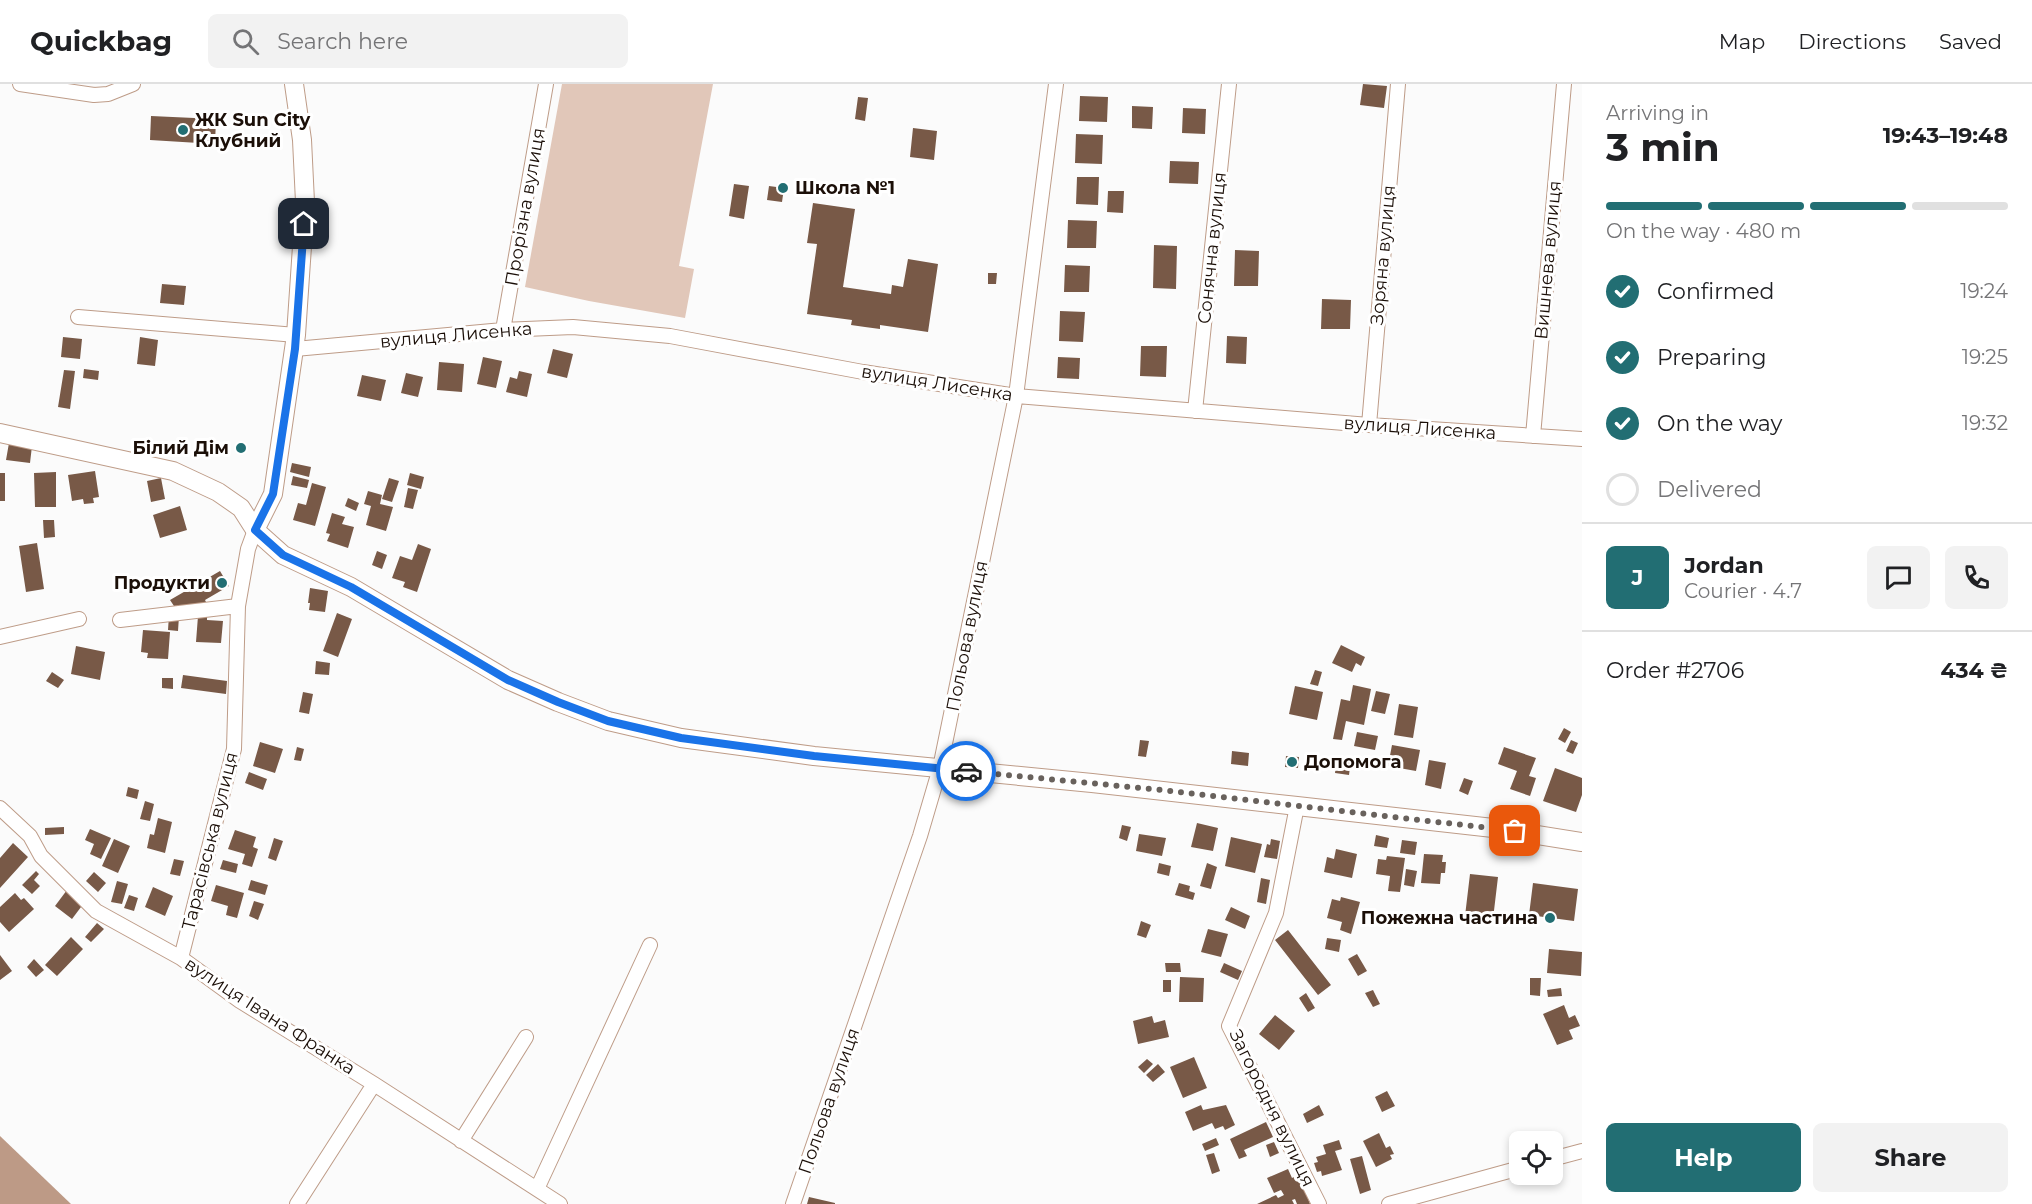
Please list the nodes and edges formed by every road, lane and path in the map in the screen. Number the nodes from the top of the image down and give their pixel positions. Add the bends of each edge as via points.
1 (20, 84) edge
2 (133, 84) edge
3 (294, 84) edge
4 (546, 84) edge
5 (1056, 84) edge
6 (1229, 84) edge
7 (1398, 84) edge
8 (1564, 84) edge
9 (78, 317) dead end
10 (503, 330) junction
11 (295, 342) junction
12 (1016, 396) junction
13 (1195, 411) junction
14 (1369, 425) junction
15 (0, 433) edge
16 (1533, 436) junction
17 (1582, 439) edge
18 (255, 530) junction
19 (238, 606) junction
20 (79, 620) dead end
21 (120, 620) dead end
22 (0, 637) edge
23 (940, 768) junction
24 (1297, 806) junction
25 (0, 808) edge
26 (1582, 842) edge
27 (650, 945) dead end
28 (181, 958) junction
29 (526, 1037) dead end
30 (374, 1084) junction
31 (461, 1141) junction
32 (1582, 1151) edge
33 (1563, 1156) edge
34 (1509, 1171) edge
35 (537, 1190) junction
36 (297, 1204) edge
37 (560, 1204) edge
38 (793, 1204) edge
39 (1319, 1204) edge
40 (1389, 1204) edge

1 - 2 street via 94,95
3 - 11 street, Тарасівська вулиця via 305,202
4 - 10 street, Прорізна вулиця
5 - 12 street, Польова вулиця
6 - 13 street, Сонячна вулиця
7 - 14 street, Зоряна вулиця
8 - 16 street, Вишнева вулиця
9 - 11 street, вулиця Лисенка
10 - 11 street, вулиця Лисенка
10 - 12 street, вулиця Лисенка via 573,327 670,336
11 - 18 street, Тарасівська вулиця via 273,494
12 - 13 street, вулиця Лисенка
12 - 23 street, Польова вулиця
13 - 14 street, вулиця Лисенка
14 - 16 street, вулиця Лисенка
15 - 18 street via 173,471 218,492 241,508
16 - 17 street, вулиця Лисенка
18 - 19 street, Тарасівська вулиця
18 - 23 street via 283,555 351,587 508,680 608,721 681,738
19 - 21 street
19 - 28 street, Тарасівська вулиця via 234,749
20 - 22 street
23 - 24 street
23 - 38 street, Польова вулиця
24 - 26 street
24 - 39 street, Загородня вулиця via 1276,913 1229,1026
25 - 28 street, вулиця Івана Франка via 96,911
27 - 35 street
28 - 30 street, вулиця Івана Франка via 240,1001
29 - 31 street
30 - 31 street, вулиця Івана Франка
30 - 36 street
31 - 35 street, вулиця Івана Франка
32 - 33 street
34 - 40 street
35 - 37 street, вулиця Івана Франка

